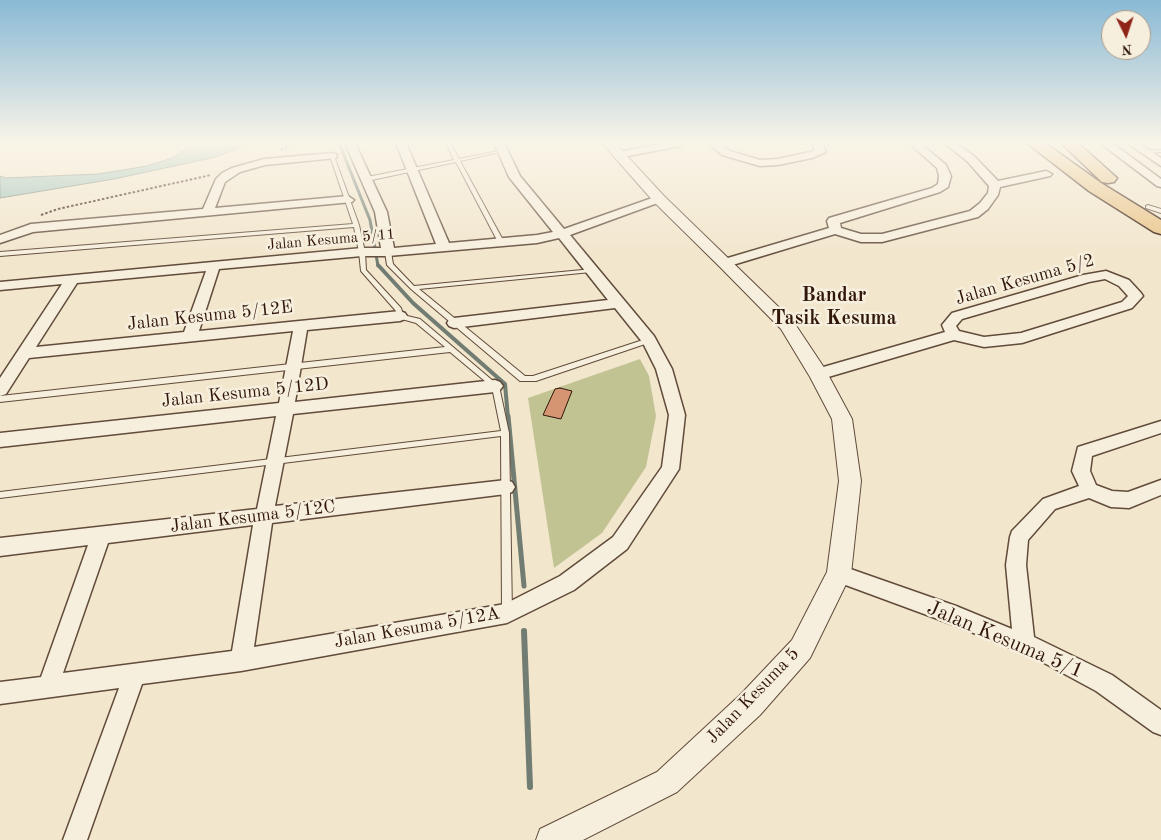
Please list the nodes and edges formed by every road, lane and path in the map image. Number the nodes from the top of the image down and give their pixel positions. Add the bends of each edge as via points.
1 (185, 182) edge
2 (220, 182) edge
3 (342, 182) edge
4 (369, 182) edge
5 (417, 182) edge
6 (469, 182) edge
7 (519, 182) edge
8 (644, 182) edge
9 (944, 182) edge
10 (992, 182) edge
11 (1008, 182) edge
12 (1088, 182) edge
13 (1098, 182) edge
14 (1104, 182) edge
15 (1107, 182) edge
16 (995, 185) junction
17 (1122, 197) junction
18 (659, 199) junction
19 (348, 200) junction
20 (1157, 211) edge
21 (208, 212) junction
22 (33, 218) dead end
23 (356, 225) junction
24 (1161, 228) edge
25 (836, 230) junction
26 (561, 234) junction
27 (0, 239) edge
28 (500, 242) junction
29 (444, 247) junction
30 (375, 252) junction
31 (0, 254) edge
32 (726, 263) junction
33 (214, 266) junction
34 (591, 270) junction
35 (72, 280) junction
36 (0, 286) edge
37 (413, 288) junction
38 (619, 303) junction
39 (400, 316) junction
40 (454, 323) junction
41 (300, 326) junction
42 (954, 335) junction
43 (190, 337) junction
44 (649, 340) junction
45 (451, 349) junction
46 (24, 353) junction
47 (293, 367) junction
48 (818, 374) junction
49 (495, 386) junction
50 (0, 390) edge
51 (0, 399) edge
52 (285, 409) junction
53 (1161, 427) edge
54 (505, 433) junction
55 (0, 440) edge
56 (276, 461) junction
57 (506, 487) junction
58 (1161, 487) edge
59 (1089, 490) junction
60 (0, 494) edge
61 (264, 516) junction
62 (101, 535) junction
63 (0, 547) edge
64 (839, 574) junction
65 (507, 613) junction
66 (1024, 644) junction
67 (241, 660) junction
68 (134, 675) junction
69 (48, 686) junction
70 (0, 693) edge
71 (1161, 724) edge
72 (75, 840) edge
73 (551, 840) edge

1 - 22 path via 58,209
2 - 21 street
3 - 19 lane
4 - 30 street via 381,212
5 - 29 street
6 - 28 lane
7 - 26 street, Jalan Kesuma 5/12A
8 - 18 street, Jalan Kesuma 5
9 - 25 street via 936,190 833,221
10 - 16 street
11 - 16 street
12 - 17 main road
13 - 17 main road
14 - 17 main road
15 - 17 main road
16 - 25 street via 994,194 974,214 882,238 854,236
17 - 20 main road
17 - 24 main road
18 - 26 street, Jalan Kesuma 5/11
18 - 32 street, Jalan Kesuma 5
19 - 21 street
19 - 23 lane
21 - 27 street via 31,228
23 - 30 lane
23 - 31 lane
25 - 32 street
26 - 28 street, Jalan Kesuma 5/11
26 - 34 street, Jalan Kesuma 5/12A
28 - 29 street, Jalan Kesuma 5/11
29 - 30 street, Jalan Kesuma 5/11
30 - 33 street, Jalan Kesuma 5/11
30 - 37 lane
30 - 39 lane via 363,270 399,310
32 - 48 street, Jalan Kesuma 5 via 787,325
33 - 35 street, Jalan Kesuma 5/11
33 - 43 street
34 - 37 lane
34 - 38 street, Jalan Kesuma 5/12A
35 - 36 street, Jalan Kesuma 5/11
35 - 46 street
37 - 40 lane
38 - 40 street
38 - 44 street, Jalan Kesuma 5/12A
39 - 41 street, Jalan Kesuma 5/12E
39 - 45 lane via 418,321
40 - 44 lane via 523,378 533,379
41 - 43 street, Jalan Kesuma 5/12E
41 - 47 street
42 - 42 street, Jalan Kesuma 5/2 via 984,342 1022,338 1127,305 1136,296 1124,283 1106,275 1088,278 957,316 949,324
42 - 48 street, Jalan Kesuma 5/2
43 - 46 street, Jalan Kesuma 5/12E
44 - 65 street, Jalan Kesuma 5/12A via 664,369 677,415 670,469 620,543 567,584
45 - 47 lane
45 - 49 lane
46 - 50 street
47 - 51 lane
47 - 52 street
48 - 64 street, Jalan Kesuma 5 via 842,419 850,481
49 - 52 street, Jalan Kesuma 5/12D
49 - 54 lane
52 - 55 street, Jalan Kesuma 5/12D
52 - 56 street
53 - 59 street via 1084,452 1081,470
54 - 56 lane
54 - 57 lane
56 - 60 lane
56 - 61 street
57 - 61 street, Jalan Kesuma 5/12C
57 - 65 lane
58 - 59 street via 1129,500 1111,499
59 - 66 street via 1049,504 1019,537 1016,565
61 - 62 street, Jalan Kesuma 5/12C
61 - 67 street
62 - 63 street, Jalan Kesuma 5/12C
62 - 69 street
64 - 66 street, Jalan Kesuma 5/1
64 - 73 street, Jalan Kesuma 5 via 801,648 750,705 667,782
65 - 67 street, Jalan Kesuma 5/12A
66 - 71 street, Jalan Kesuma 5/1 via 1104,683
67 - 68 street, Jalan Kesuma 5/12A
68 - 69 street, Jalan Kesuma 5/12A
68 - 72 street
69 - 70 street, Jalan Kesuma 5/12A

